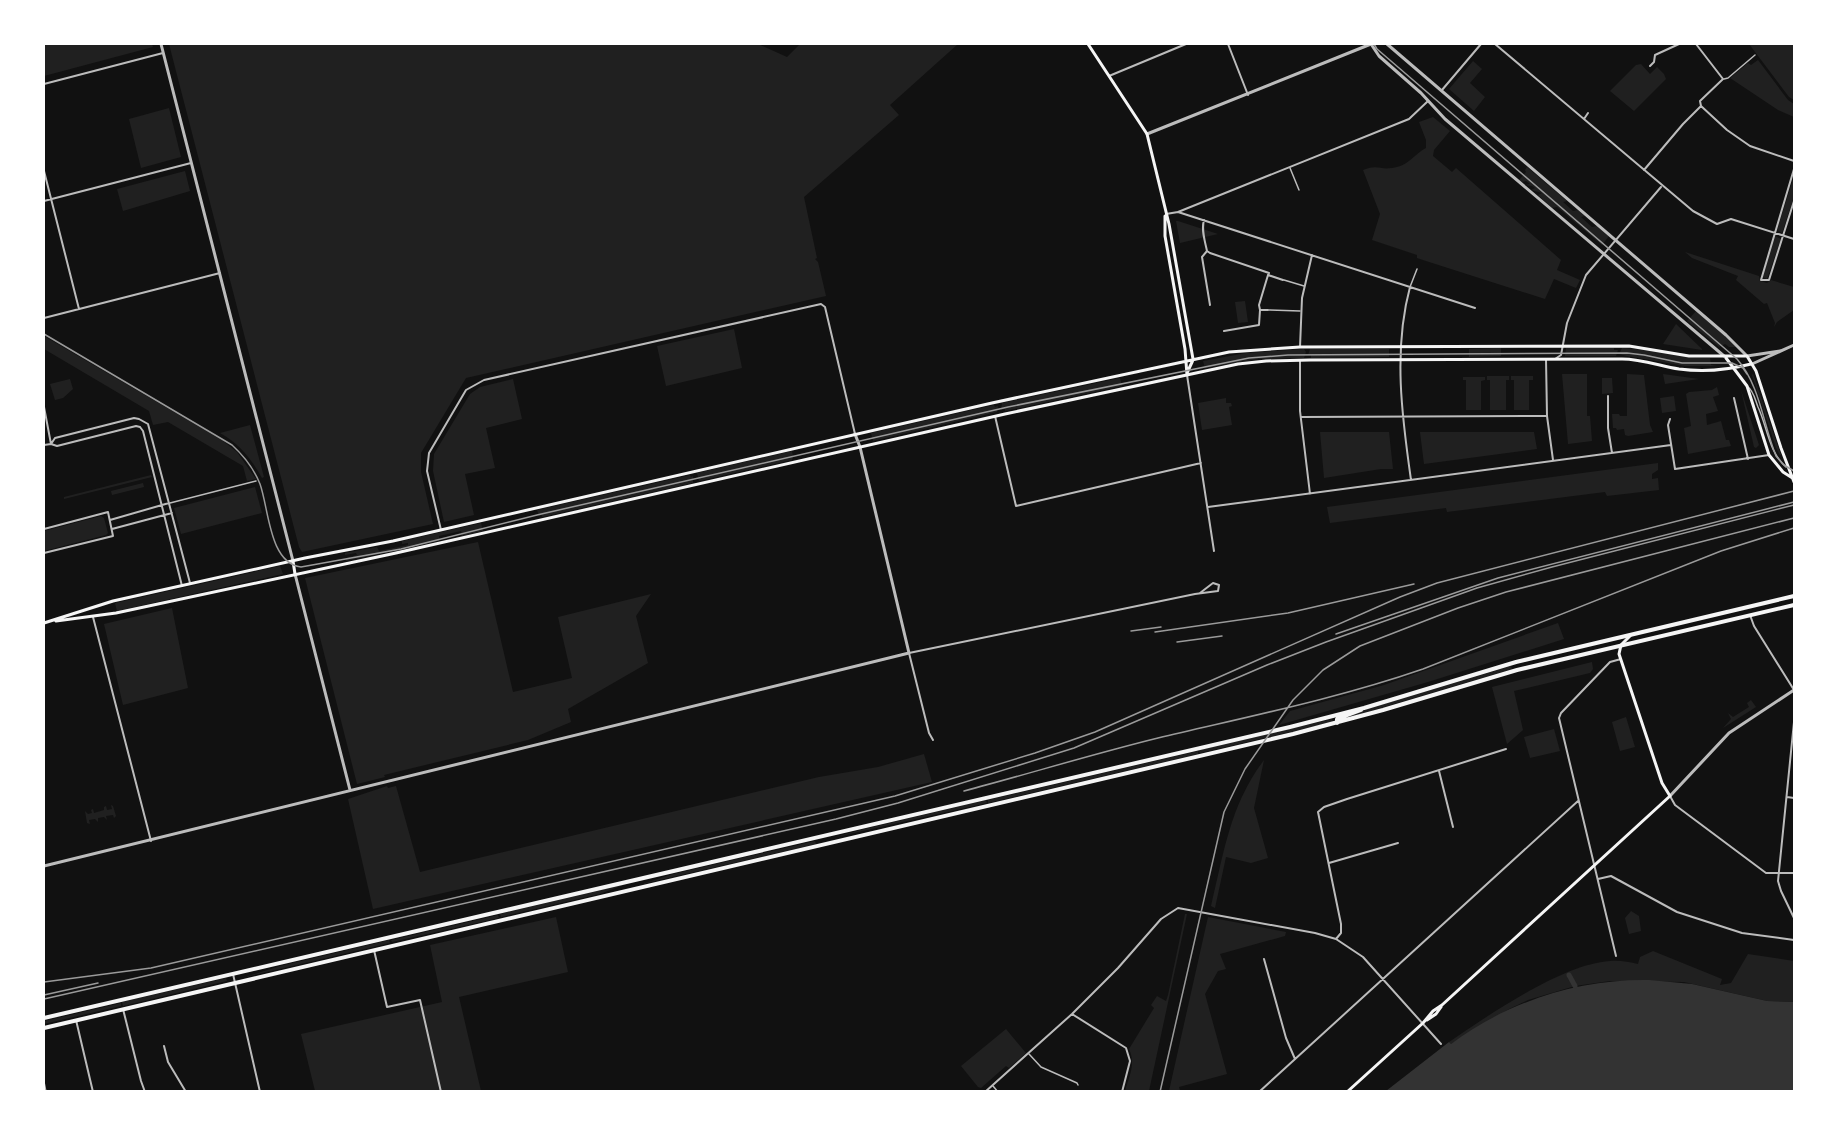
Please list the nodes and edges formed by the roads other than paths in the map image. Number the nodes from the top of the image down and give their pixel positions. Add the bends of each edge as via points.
1 (160, 44) edge
2 (1088, 44) edge
3 (1186, 44) edge
4 (1228, 44) edge
5 (1371, 44) edge
6 (1387, 44) edge
7 (1481, 44) edge
8 (1495, 44) edge
9 (1679, 44) edge
10 (1696, 44) edge
11 (163, 53) junction
12 (1755, 55) dead end
13 (1650, 66) dead end
14 (1109, 76) junction
15 (1723, 79) junction
16 (44, 84) edge
17 (1442, 90) junction
18 (1248, 95) junction
19 (1428, 101) junction
20 (1701, 106) junction
21 (1588, 113) dead end
22 (1584, 119) junction
23 (1147, 134) junction
24 (1794, 161) edge
25 (191, 163) junction
26 (1289, 167) junction
27 (1794, 169) edge
28 (1644, 170) junction
29 (44, 171) edge
30 (1662, 186) junction
31 (1299, 190) dead end
32 (51, 199) junction
33 (44, 201) edge
34 (1794, 201) edge
35 (1178, 212) junction
36 (1165, 214) junction
37 (1204, 220) junction
38 (1775, 232) junction
39 (1784, 235) junction
40 (1794, 239) edge
41 (1615, 240) junction
42 (1207, 251) junction
43 (1603, 254) junction
44 (1312, 255) junction
45 (1417, 269) dead end
46 (220, 273) junction
47 (1268, 275) junction
48 (1283, 280) joint
49 (1304, 286) junction
50 (1410, 287) junction
51 (1210, 305) dead end
52 (1475, 308) dead end
53 (79, 309) junction
54 (1260, 310) junction
55 (1268, 310) joint
56 (1300, 311) junction
57 (44, 318) edge
58 (1224, 330) dead end
59 (1794, 345) edge
60 (1401, 346) junction
61 (1563, 346) junction
62 (1300, 347) junction
63 (1780, 351) junction
64 (1724, 356) junction
65 (1747, 356) junction
66 (1193, 359) junction
67 (1402, 359) junction
68 (1546, 359) junction
69 (1555, 359) junction
70 (1300, 360) junction
71 (1186, 361) junction
72 (1752, 364) junction
73 (1734, 367) junction
74 (1186, 375) junction
75 (1747, 386) junction
76 (1608, 396) dead end
77 (1734, 398) dead end
78 (44, 407) edge
79 (995, 416) junction
80 (1402, 416) junction
81 (1547, 416) junction
82 (1301, 417) junction
83 (1670, 418) dead end
84 (144, 421) junction
85 (140, 427) junction
86 (855, 434) junction
87 (51, 444) junction
88 (44, 445) edge
89 (1671, 445) junction
90 (860, 447) junction
91 (1612, 453) junction
92 (1769, 455) junction
93 (1748, 459) junction
94 (1554, 461) junction
95 (1201, 463) junction
96 (1792, 469) edge
97 (1411, 480) junction
98 (1794, 480) edge
99 (256, 481) dead end
100 (1310, 494) junction
101 (169, 503) junction
102 (162, 506) junction
103 (1208, 507) junction
104 (172, 513) junction
105 (164, 515) junction
106 (110, 520) junction
107 (44, 529) edge
108 (112, 529) junction
109 (441, 530) junction
110 (1214, 551) dead end
111 (44, 553) edge
112 (293, 561) junction
113 (295, 574) junction
114 (190, 584) junction
115 (182, 586) junction
116 (1200, 593) junction
117 (1793, 596) edge
118 (1794, 605) edge
119 (91, 607) junction
120 (1750, 615) junction
121 (93, 617) junction
122 (49, 622) junction
123 (44, 623) edge
124 (1630, 636) junction
125 (1621, 645) junction
126 (909, 653) junction
127 (1621, 659) junction
128 (1794, 691) edge
129 (1364, 708) junction
130 (1794, 722) edge
131 (1337, 723) junction
132 (933, 740) dead end
133 (1506, 749) dead end
134 (1439, 771) junction
135 (350, 790) junction
136 (1670, 796) junction
137 (1787, 797) junction
138 (1794, 798) edge
139 (1578, 801) junction
140 (1453, 827) dead end
141 (823, 836) junction
142 (151, 841) junction
143 (825, 843) junction
144 (1398, 843) dead end
145 (1329, 863) junction
146 (44, 866) edge
147 (1594, 867) junction
148 (1794, 873) edge
149 (1779, 874) junction
150 (1597, 879) junction
151 (634, 880) junction
152 (636, 888) junction
153 (1794, 918) edge
154 (1336, 939) junction
155 (1794, 940) edge
156 (374, 951) junction
157 (1616, 956) dead end
158 (1264, 959) dead end
159 (233, 974) junction
160 (1383, 979) junction
161 (235, 983) junction
162 (123, 1009) junction
163 (1072, 1014) junction
164 (44, 1018) edge
165 (76, 1020) junction
166 (1423, 1023) junction
167 (44, 1028) edge
168 (1441, 1044) dead end
169 (164, 1046) dead end
170 (1028, 1054) junction
171 (1294, 1059) junction
172 (44, 1082) edge
173 (993, 1085) junction
174 (1078, 1085) dead end
175 (260, 1091) edge
176 (46, 1092) edge
177 (93, 1092) edge
178 (145, 1092) edge
179 (186, 1092) edge
180 (441, 1092) edge
181 (985, 1092) edge
182 (998, 1092) edge
183 (1122, 1092) edge
184 (1259, 1092) edge
185 (1347, 1092) edge

1 - 11 street
2 - 14 main road
3 - 14 street
4 - 18 street
5 - 18 street
5 - 19 street
6 - 17 street
7 - 17 street
8 - 22 street
9 - 13 street via 1655,55
10 - 15 street
11 - 16 street
11 - 25 street
12 - 15 lane
14 - 23 main road
15 - 20 street via 1700,101
17 - 41 street
18 - 23 street
19 - 26 street via 1409,119
19 - 43 street
20 - 24 street via 1742,141
20 - 28 street
21 - 22 street
22 - 28 street
23 - 36 main road
25 - 32 street
25 - 46 street
26 - 31 lane
26 - 35 street
27 - 38 street
28 - 30 street
29 - 32 street
30 - 38 street via 1709,221 1717,224 1731,219
30 - 41 street
32 - 33 street
32 - 53 street
34 - 39 street
35 - 36 street
35 - 37 street
36 - 66 main road
36 - 71 main road via 1165,236
37 - 42 street
37 - 44 street
38 - 39 street
38 - 39 street via 1761,280 1769,280
39 - 40 street
41 - 43 street
41 - 65 street
42 - 47 street
42 - 51 street via 1202,257
43 - 61 street via 1584,280 1567,323
43 - 64 street
44 - 49 street
44 - 50 street
45 - 50 lane
46 - 53 street
46 - 112 street
47 - 48 street
47 - 54 street
48 - 49 lane
49 - 56 street
50 - 52 street
50 - 60 street
53 - 57 street
54 - 55 street
54 - 58 street via 1259,325
55 - 56 lane
56 - 62 street
59 - 63 street
60 - 61 main road
60 - 62 main road
60 - 67 street
61 - 64 main road via 1629,346 1680,356
61 - 69 street via 1561,355
62 - 66 main road
63 - 65 street
63 - 72 street
64 - 65 main road
64 - 73 main road
65 - 72 main road
66 - 71 main road
66 - 74 main road
67 - 68 main road
67 - 70 main road
67 - 80 street
68 - 69 main road
68 - 81 street
69 - 73 main road via 1631,359 1691,370
70 - 74 main road via 1254,362
70 - 82 street
71 - 74 main road
71 - 86 main road
72 - 73 main road
72 - 96 main road via 1780,448
73 - 75 main road
74 - 79 main road
74 - 95 street
75 - 92 main road
75 - 96 lane via 1763,415 1776,456
76 - 91 street
77 - 93 street
78 - 87 street
79 - 90 main road
79 - 95 street via 1016,506
80 - 81 street
80 - 82 street
80 - 97 street
81 - 94 street
82 - 100 street
83 - 89 street
84 - 85 street
84 - 87 street via 134,418 55,438
84 - 101 street via 150,429
85 - 87 street via 57,446
85 - 102 street
86 - 90 street
86 - 109 main road
86 - 109 street via 822,304 492,378 466,390 429,453 427,471
87 - 88 street
89 - 91 street
89 - 93 street via 1675,469
90 - 113 main road
90 - 126 street
91 - 94 street
92 - 93 street
92 - 98 main road
94 - 97 street
95 - 103 street
96 - 98 main road
97 - 100 street
99 - 101 lane
100 - 103 street
101 - 102 street
101 - 104 street
102 - 105 street
102 - 106 street
103 - 110 street
104 - 105 street
104 - 114 street
105 - 108 street
105 - 115 street
106 - 107 street via 108,512
106 - 108 street
108 - 111 street via 113,536
109 - 112 main road
112 - 113 main road
112 - 114 main road
113 - 121 main road
113 - 135 street
114 - 115 main road
115 - 119 main road
116 - 116 street via 1218,591 1219,585 1213,583
116 - 126 street
117 - 124 main road
118 - 120 main road
119 - 121 main road
119 - 122 main road
120 - 125 main road
120 - 128 street
121 - 122 main road
121 - 142 street
122 - 123 main road
124 - 125 main road
124 - 129 main road via 1516,662
125 - 127 main road
125 - 131 main road via 1487,678
126 - 132 street
126 - 135 street
127 - 136 main road via 1662,783
127 - 139 street via 1610,662 1559,718
128 - 136 street via 1729,733
129 - 131 main road via 1337,719
129 - 141 main road
130 - 137 street
131 - 143 main road
133 - 134 street
134 - 140 street
134 - 145 street via 1347,799 1318,812
135 - 142 street
136 - 147 main road
136 - 149 street via 1675,805 1766,873
137 - 138 street
137 - 149 street
139 - 147 street
139 - 160 street
141 - 143 main road
141 - 151 main road
142 - 146 street
143 - 152 main road
144 - 145 street
145 - 154 street via 1341,924
147 - 150 street
147 - 166 main road
148 - 149 street
149 - 153 street via 1778,885
150 - 155 street via 1611,876 1677,912 1738,932
150 - 157 street
151 - 152 main road
151 - 159 main road
152 - 156 main road
154 - 160 street via 1358,952
154 - 163 street via 1178,908 1161,920
156 - 161 main road
156 - 180 street via 387,1007 420,1000
158 - 171 street
159 - 161 street
159 - 164 main road
160 - 166 street
160 - 171 street
161 - 162 main road
161 - 175 street
162 - 165 main road
162 - 178 street
163 - 170 street
163 - 183 street via 1126,1048 1130,1060
165 - 167 main road
165 - 177 street
166 - 168 street
166 - 185 main road
169 - 179 street via 168,1062
170 - 173 street
170 - 174 lane via 1041,1067
171 - 184 street
172 - 176 lane
173 - 181 street
173 - 182 lane

